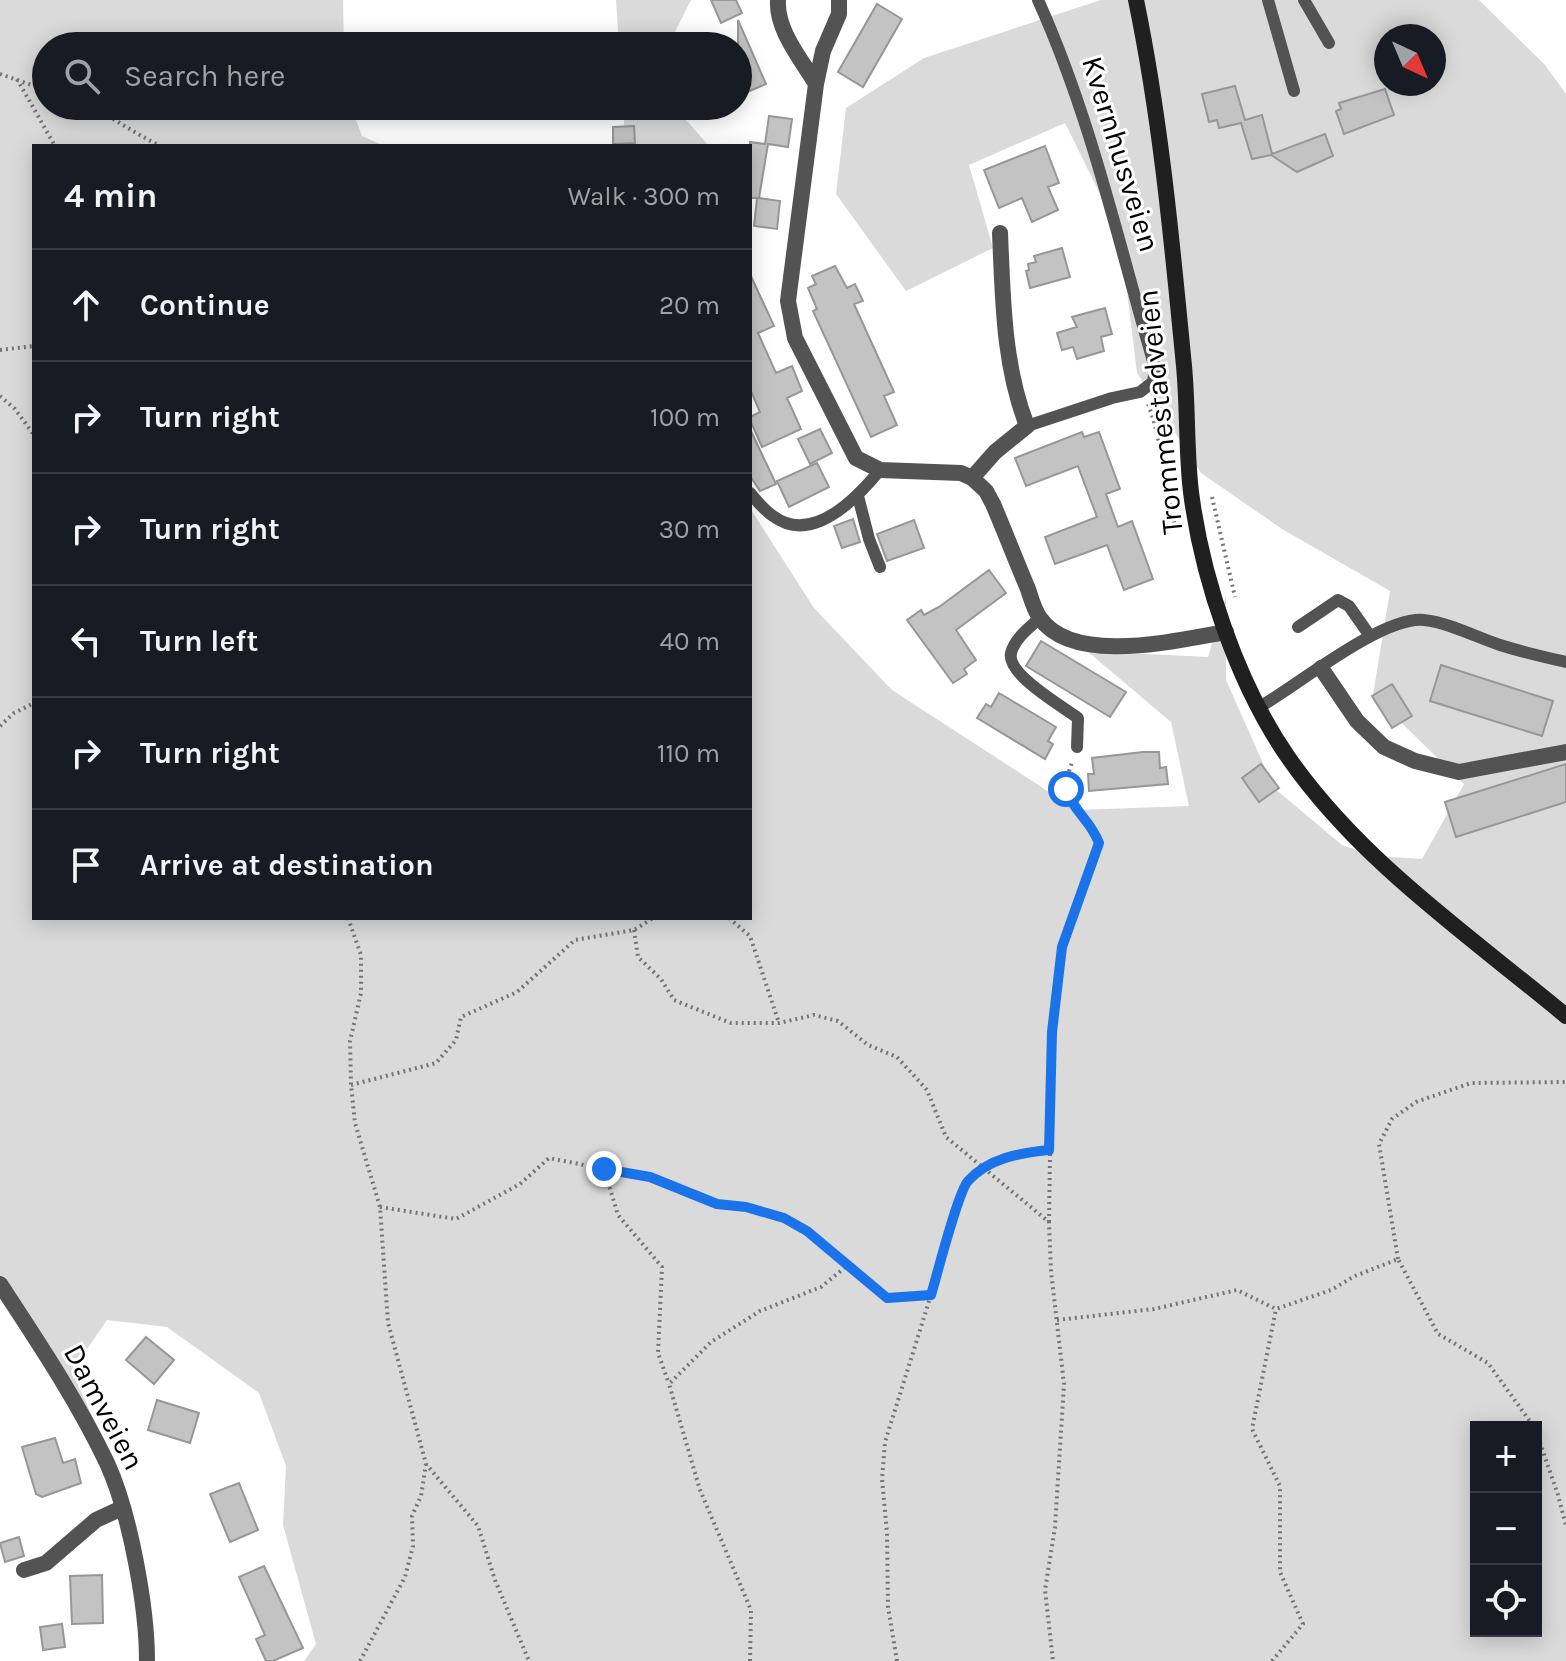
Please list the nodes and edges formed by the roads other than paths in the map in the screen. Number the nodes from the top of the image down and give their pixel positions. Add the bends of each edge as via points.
1 (778, 0) edge
2 (839, 0) edge
3 (1038, 0) edge
4 (1136, 0) edge
5 (1268, 0) edge
6 (1304, 0) edge
7 (1329, 43) dead end
8 (816, 84) junction
9 (1294, 91) dead end
10 (1000, 233) dead end
11 (1027, 426) junction
12 (880, 470) junction
13 (972, 478) junction
14 (752, 495) edge
15 (858, 496) junction
16 (880, 567) dead end
17 (1040, 618) junction
18 (1298, 627) dead end
19 (1226, 632) junction
20 (1370, 636) junction
21 (1566, 662) edge
22 (1321, 668) junction
23 (1258, 708) junction
24 (1077, 747) dead end
25 (1566, 752) edge
26 (1566, 1016) edge
27 (0, 1284) edge
28 (122, 1508) junction
29 (24, 1570) dead end
30 (147, 1661) edge

1 - 8 street via 788,39
2 - 8 street
3 - 11 lane, Kvernhusveien via 1082,115 1155,368 1153,382 1140,392
4 - 19 main road, Trommestadveien via 1168,197 1191,494
5 - 9 lane
6 - 7 lane
8 - 12 street via 790,314 795,338 856,458
10 - 11 street via 1006,347
11 - 13 street
12 - 13 street via 946,471
12 - 15 lane
13 - 17 street via 993,504
14 - 15 lane via 788,524 807,524 839,512
15 - 16 lane
17 - 19 street via 1076,642 1111,646
17 - 24 lane via 1018,639 1010,660 1023,678 1078,718
18 - 20 lane via 1338,600 1349,606
19 - 23 main road, Trommestadveien
20 - 21 lane via 1408,620 1425,620
20 - 22 lane
22 - 23 lane
22 - 25 street via 1357,721 1384,747 1415,761 1459,772
23 - 26 main road, Trommestadveien via 1288,757 1348,828 1397,876
27 - 28 street, Damveien via 72,1397 108,1465
28 - 29 street via 96,1520 46,1563
28 - 30 street, Damveien

